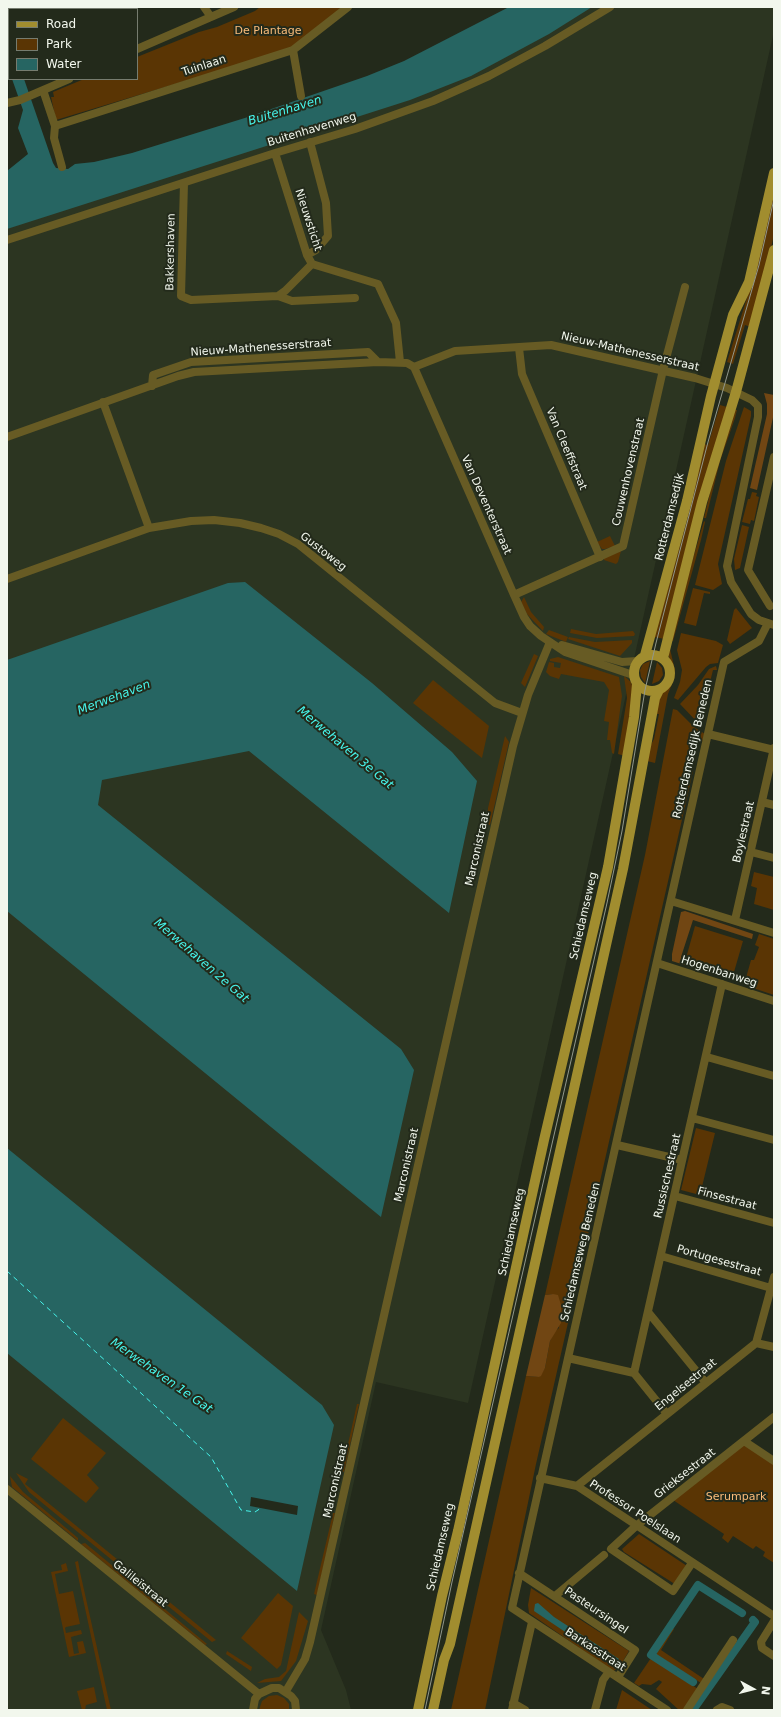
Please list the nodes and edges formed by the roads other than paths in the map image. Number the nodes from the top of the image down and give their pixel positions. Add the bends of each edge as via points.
1 (204, 7) edge
2 (234, 7) edge
3 (348, 7) edge
4 (610, 7) edge
5 (211, 17) junction
6 (138, 49) edge
7 (293, 50) junction
8 (59, 81) edge
9 (43, 90) junction
10 (301, 96) dead end
11 (7, 103) edge
12 (55, 126) junction
13 (310, 142) junction
14 (274, 153) junction
15 (62, 167) dead end
16 (774, 173) edge
17 (184, 183) junction
18 (7, 240) edge
19 (774, 250) edge
20 (307, 255) junction
21 (312, 264) junction
22 (686, 286) dead end
23 (278, 296) junction
24 (355, 298) dead end
25 (519, 348) junction
26 (400, 362) junction
27 (414, 368) junction
28 (663, 370) junction
29 (715, 384) junction
30 (736, 392) junction
31 (103, 402) junction
32 (7, 437) edge
33 (774, 457) edge
34 (770, 495) edge
35 (149, 528) junction
36 (600, 557) junction
37 (7, 579) edge
38 (514, 595) junction
39 (770, 606) dead end
40 (771, 624) edge
41 (550, 642) junction
42 (641, 658) junction
43 (663, 658) junction
44 (635, 680) junction
45 (659, 690) junction
46 (522, 713) junction
47 (708, 734) junction
48 (774, 749) edge
49 (762, 802) junction
50 (774, 805) edge
51 (751, 852) junction
52 (774, 858) edge
53 (671, 901) junction
54 (735, 920) junction
55 (774, 933) edge
56 (657, 963) junction
57 (722, 984) junction
58 (774, 1001) edge
59 (706, 1057) junction
60 (774, 1076) edge
61 (692, 1118) junction
62 (774, 1140) edge
63 (617, 1145) junction
64 (682, 1160) junction
65 (675, 1196) junction
66 (774, 1223) edge
67 (661, 1256) junction
68 (774, 1277) edge
69 (771, 1288) junction
70 (648, 1312) junction
71 (756, 1342) junction
72 (774, 1347) edge
73 (568, 1358) junction
74 (634, 1372) junction
75 (706, 1383) junction
76 (666, 1414) junction
77 (774, 1417) edge
78 (744, 1441) junction
79 (774, 1461) edge
80 (540, 1478) junction
81 (577, 1486) junction
82 (7, 1489) edge
83 (636, 1526) junction
84 (604, 1555) dead end
85 (692, 1563) junction
86 (519, 1573) junction
87 (555, 1596) junction
88 (512, 1608) joint
89 (774, 1616) edge
90 (774, 1621) edge
91 (532, 1622) junction
92 (733, 1640) dead end
93 (774, 1656) edge
94 (608, 1673) junction
95 (618, 1677) junction
96 (286, 1691) junction
97 (259, 1694) junction
98 (513, 1706) edge
99 (253, 1710) edge
100 (296, 1710) edge
101 (418, 1710) edge
102 (433, 1710) edge
103 (525, 1710) edge
104 (595, 1710) edge
105 (667, 1710) edge
106 (687, 1710) edge
107 (717, 1710) edge
108 (730, 1710) edge

1 - 5 street
2 - 5 street
3 - 7 street, Tuinlaan
4 - 13 street, Buitenhavenweg via 489,76 395,115
5 - 6 street
7 - 10 street
7 - 12 street, Tuinlaan
8 - 9 street
9 - 11 street
9 - 12 street
12 - 15 street via 54,138
13 - 14 street, Buitenhavenweg
13 - 20 street via 326,203 328,236 316,250
14 - 17 street, Buitenhavenweg
14 - 20 street, Nieuwsticht
16 - 29 main road, Rotterdamsedijk via 749,282 733,315
17 - 18 street, Buitenhavenweg
17 - 23 street, Bakkershaven via 181,296 191,300
19 - 30 main road
20 - 21 street, Nieuwsticht
21 - 23 street
21 - 26 street, Nieuwsticht via 378,284 396,323
22 - 28 street, Couwenhovenstraat
23 - 24 street, Bakkershaven via 292,302
25 - 27 street, Nieuw-Mathenesserstraat via 454,351
25 - 28 street, Nieuw-Mathenesserstraat via 551,345
25 - 36 street, Van Cleeffstraat via 522,374
26 - 27 street, Nieuw-Mathenesserstraat
26 - 31 street, Nieuw-Mathenesserstraat via 194,372
27 - 38 street, Van Deventerstraat
28 - 29 street, Nieuw-Mathenesserstraat
28 - 36 street, Couwenhovenstraat via 623,546
29 - 30 street
29 - 42 main road, Rotterdamsedijk via 687,501
30 - 40 street via 752,400 758,406 759,412 727,559 728,574 751,614
30 - 43 main road via 702,502
31 - 32 street, Nieuw-Mathenesserstraat
31 - 35 street
33 - 34 street
34 - 39 street via 748,570
35 - 37 street, Gustoweg
35 - 46 street, Gustoweg via 214,520 240,523 279,534 298,544 495,704
36 - 38 street, Couwenhovenstraat
38 - 41 street, Van Deventerstraat via 530,626
40 - 47 street, Rotterdamsedijk Beneden via 760,641 724,662
41 - 42 street, Van Deventerstraat via 622,662
41 - 44 street, Van Deventerstraat via 565,652
41 - 46 street, Marconistraat
42 - 43 main road via 655,654
42 - 44 main road
43 - 45 main road via 669,666 670,675 666,684
44 - 45 main road via 646,690
44 - 101 main road, Schiedamseweg via 627,758 608,867 544,1140
45 - 102 main road via 654,698 623,869 450,1644
46 - 96 street, Marconistraat via 310,1642 305,1659
47 - 48 street
47 - 53 street, Rotterdamsedijk Beneden
48 - 49 street, Boylestraat
49 - 50 street
49 - 51 street, Boylestraat
51 - 52 street
51 - 54 street, Boylestraat
53 - 54 street
53 - 56 street, Schiedamseweg Beneden
54 - 55 street
56 - 57 street, Hogenbanweg
56 - 63 street, Schiedamseweg Beneden
57 - 58 street, Hogenbanweg
57 - 59 street, Russischestraat
59 - 60 street
59 - 61 street, Russischestraat
61 - 62 street
61 - 64 street, Russischestraat
63 - 64 street
63 - 73 street, Schiedamseweg Beneden
64 - 65 street, Russischestraat
65 - 66 street, Finsestraat
65 - 67 street, Russischestraat
67 - 69 street, Portugesestraat
67 - 70 street, Russischestraat
68 - 69 street
69 - 71 street
70 - 74 street, Russischestraat
70 - 75 street
71 - 72 street
71 - 75 street, Engelsestraat
73 - 74 street
73 - 80 street, Schiedamseweg Beneden
74 - 76 street
75 - 76 street, Engelsestraat
76 - 81 street, Engelsestraat
77 - 78 street, Grieksestraat
78 - 79 street
78 - 83 street, Grieksestraat
80 - 81 street, Professor Poelslaan
80 - 86 street, Schiedamseweg Beneden
81 - 83 street, Professor Poelslaan
82 - 97 street, Galileïstraat
83 - 85 street, Professor Poelslaan
83 - 85 street, Grieksestraat via 611,1550 673,1591
84 - 87 street
85 - 89 street, Professor Poelslaan
86 - 87 street, Pasteursingel
86 - 88 street, Schiedamseweg Beneden
87 - 95 street, Pasteursingel via 634,1650
88 - 91 street, Barkasstraat
90 - 93 street via 760,1642 762,1648
91 - 94 street, Barkasstraat
91 - 98 street
92 - 106 street
94 - 95 street, Barkasstraat
94 - 104 street via 603,1680
95 - 105 street, Barkasstraat
96 - 97 street via 272,1688
96 - 100 street via 295,1702
97 - 99 street
98 - 103 street
107 - 108 street via 722,1707

